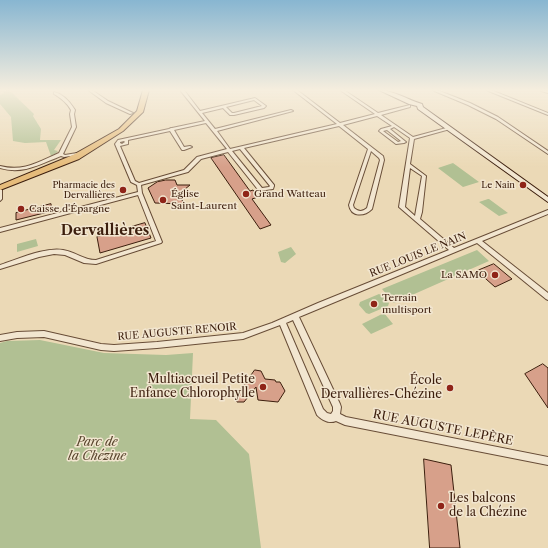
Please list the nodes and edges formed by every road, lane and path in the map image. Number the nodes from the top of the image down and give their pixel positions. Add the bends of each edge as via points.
1 (72, 116) edge
2 (132, 116) edge
3 (202, 116) edge
4 (273, 116) edge
5 (328, 116) edge
6 (376, 116) edge
7 (379, 116) edge
8 (431, 116) edge
9 (493, 116) edge
10 (207, 122) junction
11 (340, 125) junction
12 (395, 126) junction
13 (387, 128) junction
14 (449, 128) junction
15 (171, 129) junction
16 (214, 131) junction
17 (412, 138) junction
18 (117, 141) junction
19 (190, 147) dead end
20 (242, 148) junction
21 (370, 149) junction
22 (91, 150) junction
23 (229, 150) junction
24 (548, 153) edge
25 (63, 155) junction
26 (60, 164) junction
27 (408, 164) junction
28 (0, 167) edge
29 (139, 184) junction
30 (0, 189) edge
31 (140, 193) junction
32 (547, 198) edge
33 (0, 199) edge
34 (548, 212) edge
35 (417, 219) junction
36 (0, 230) edge
37 (478, 241) junction
38 (454, 251) junction
39 (0, 267) edge
40 (548, 298) edge
41 (295, 316) junction
42 (282, 321) junction
43 (0, 338) edge
44 (335, 416) junction
45 (548, 461) edge

1 - 25 street via 74,127
2 - 18 main road via 121,130
3 - 10 street
4 - 16 street
5 - 11 street
6 - 11 street
7 - 12 street
8 - 14 main road
9 - 24 street
10 - 15 street
10 - 16 street
11 - 20 street
11 - 21 street
12 - 13 street
12 - 17 street
13 - 13 street via 381,131 397,143 404,142
14 - 17 street
14 - 32 main road
15 - 18 street
15 - 19 street via 183,149
16 - 23 street
17 - 27 street
18 - 22 main road
18 - 29 street via 133,182
20 - 23 street
20 - 23 street via 271,188 261,190
21 - 21 street via 351,205 352,209 359,213 369,209 382,160
22 - 25 street
22 - 26 main road
23 - 29 street via 202,157 186,171
25 - 26 street via 65,158
25 - 28 street via 15,170
26 - 30 main road
27 - 35 street via 402,206
27 - 35 street via 424,176
29 - 31 street
30 - 33 street
31 - 36 street
31 - 39 street via 159,242 96,262 88,263 66,253 52,252
34 - 37 street
35 - 38 street
37 - 38 street, RUE LOUIS LE NAIN
37 - 40 street, RUE LOUIS LE NAIN
38 - 41 street, RUE LOUIS LE NAIN
41 - 42 street, RUE LOUIS LE NAIN
41 - 44 street via 337,407
42 - 43 street, RUE AUGUSTE RENOIR via 256,332 237,336 114,348 44,334 17,334
42 - 44 street, RUE AUGUSTE LEPÈRE via 320,412 328,418
44 - 45 street, RUE AUGUSTE LEPÈRE via 345,421

